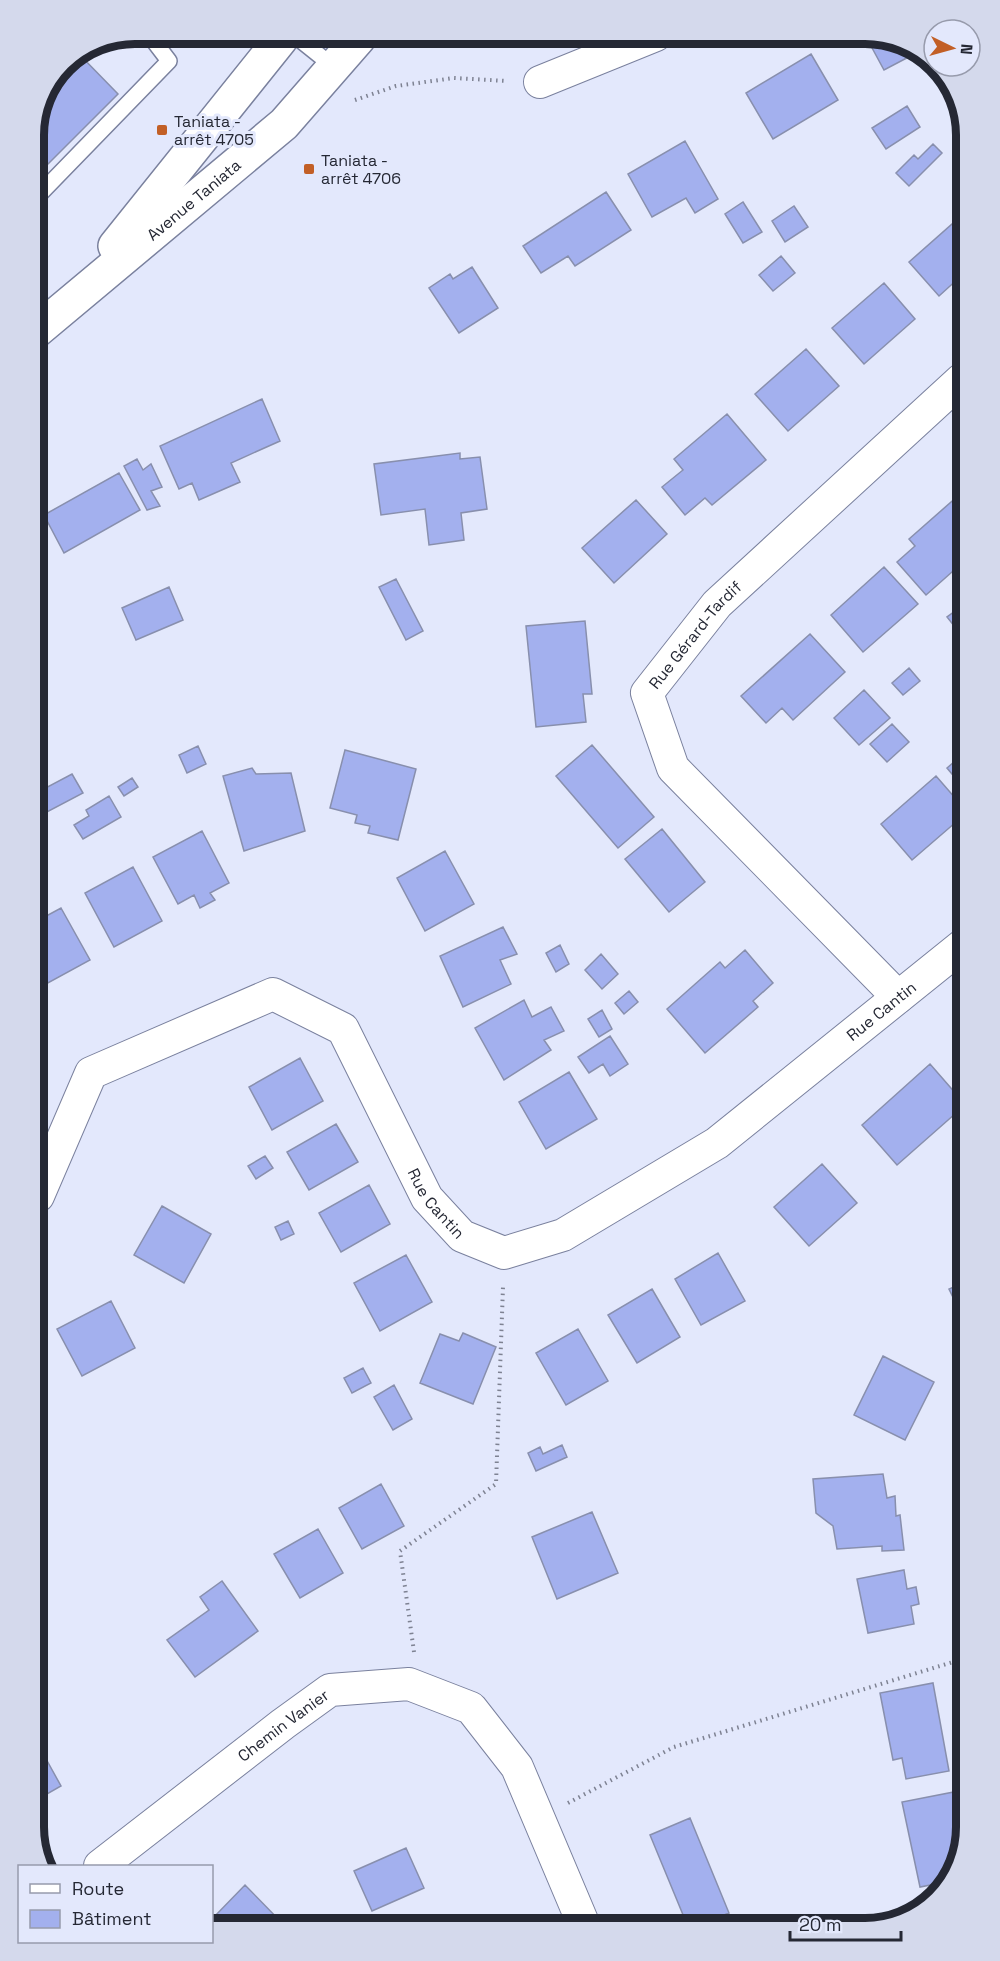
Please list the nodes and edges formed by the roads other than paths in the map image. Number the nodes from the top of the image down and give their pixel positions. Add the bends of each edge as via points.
1 (156, 44) edge
2 (277, 44) edge
3 (305, 44) edge
4 (354, 44) edge
5 (634, 44) edge
6 (334, 67) junction
7 (540, 82) road end
8 (44, 189) edge
9 (70, 302) junction
10 (44, 324) edge
11 (956, 385) edge
12 (956, 951) edge
13 (898, 997) junction
14 (44, 1183) edge
15 (101, 1865) edge
16 (581, 1918) edge

1 - 8 lane via 169,61
2 - 9 main road, Avenue Taniata
3 - 6 lane
4 - 6 main road, Avenue Taniata
5 - 7 street
6 - 9 main road, Avenue Taniata via 284,124
9 - 10 main road, Avenue Taniata
11 - 13 street, Rue Gérard-Tardif via 717,604 647,693 673,768
12 - 13 street, Rue Cantin
13 - 14 street, Rue Cantin via 717,1143 562,1235 504,1253 462,1236 427,1198 343,1029 273,994 91,1073
15 - 16 street, Chemin Vanier via 330,1690 409,1684 471,1708 517,1767

